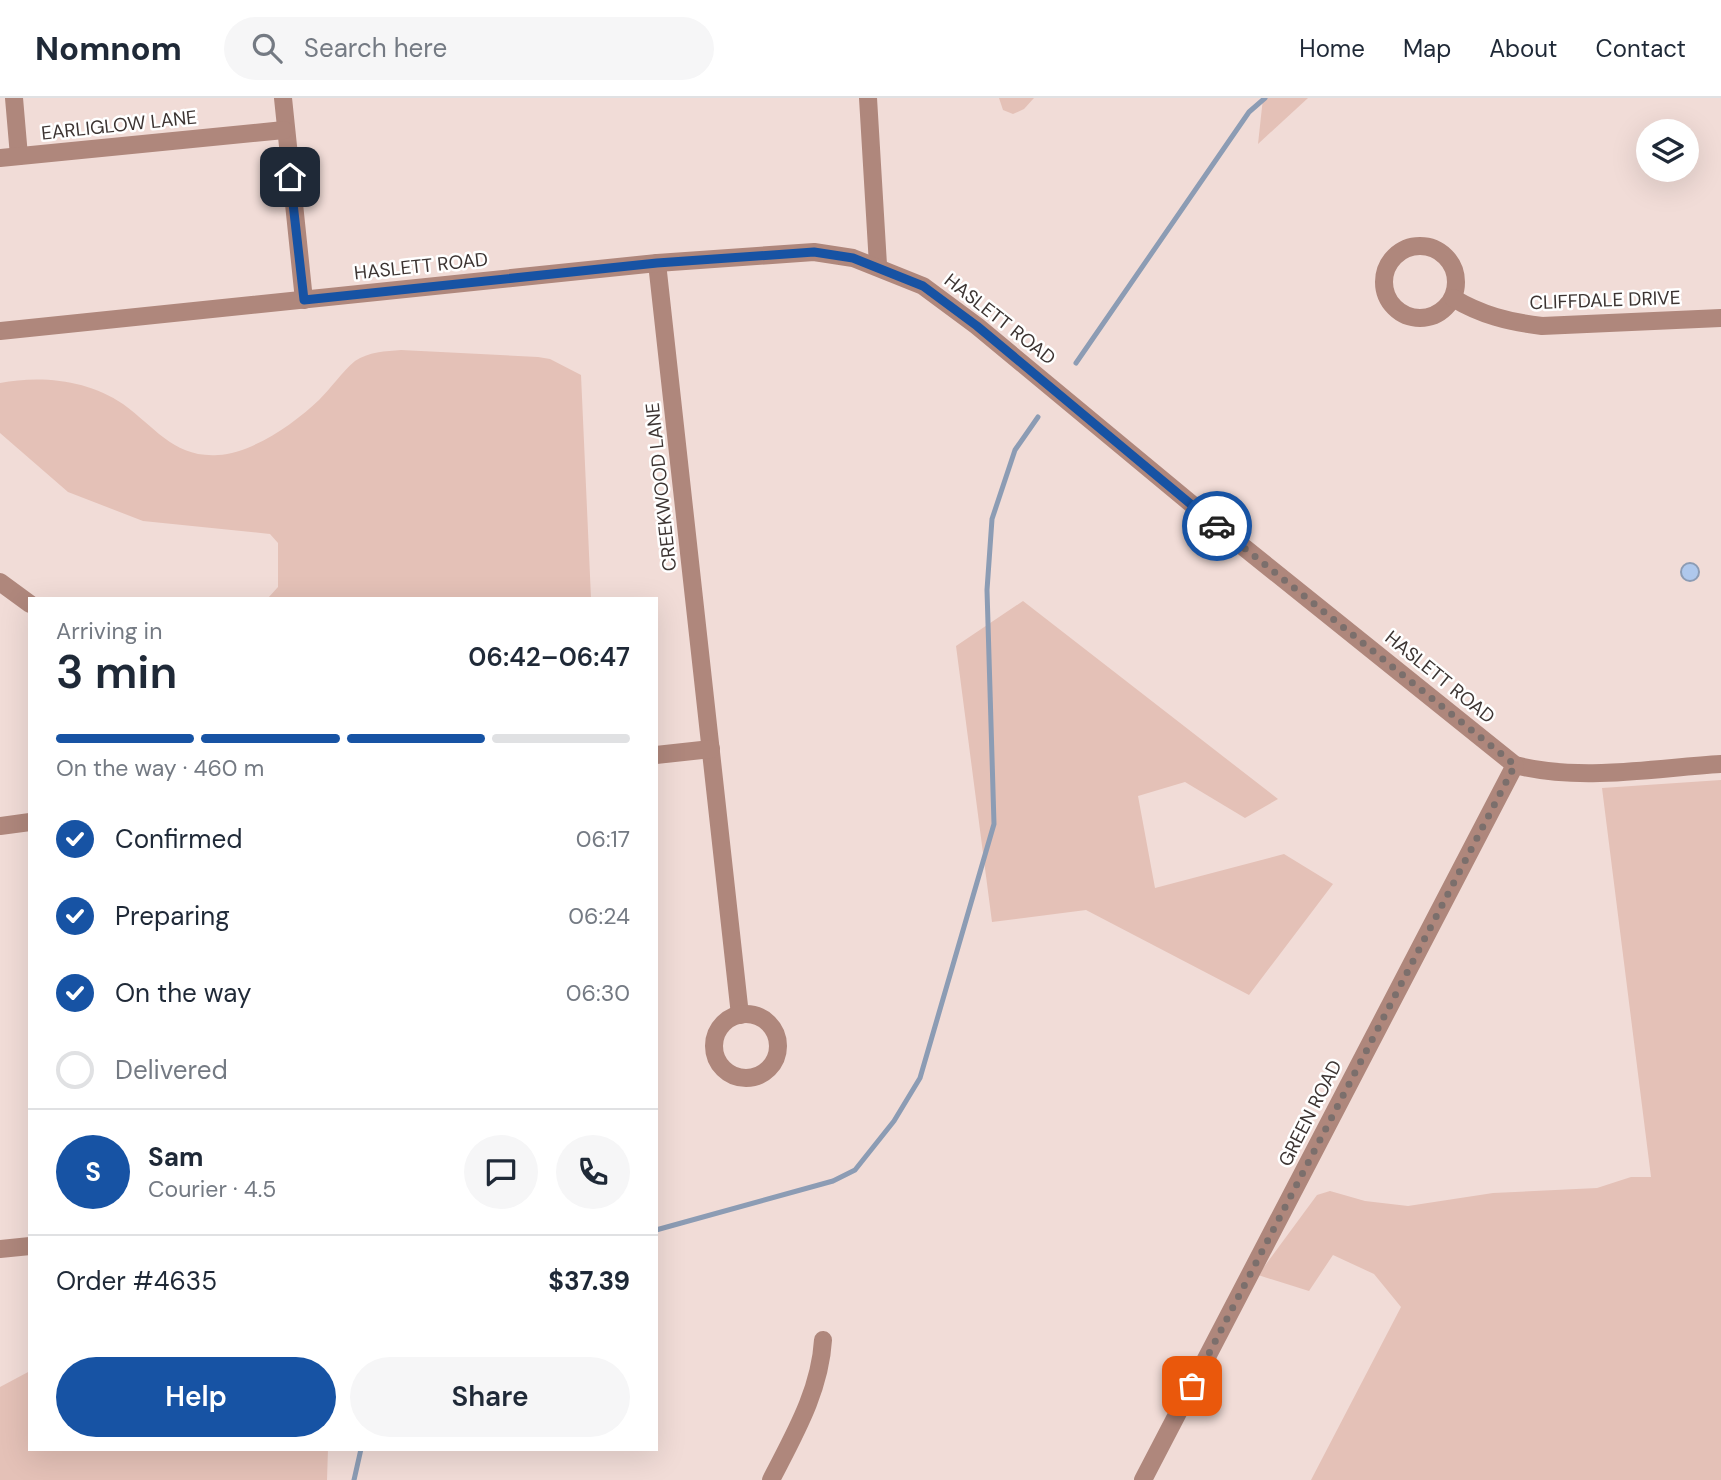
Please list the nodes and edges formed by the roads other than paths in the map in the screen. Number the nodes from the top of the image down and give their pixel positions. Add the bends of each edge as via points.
1 (14, 98) edge
2 (283, 98) edge
3 (868, 98) edge
4 (284, 130) junction
5 (19, 156) junction
6 (0, 158) edge
7 (657, 263) junction
8 (878, 265) junction
9 (1453, 298) junction
10 (304, 300) junction
11 (1721, 318) edge
12 (0, 331) edge
13 (0, 582) edge
14 (28, 603) edge
15 (711, 749) junction
16 (658, 755) edge
17 (1721, 764) edge
18 (1515, 765) junction
19 (28, 822) edge
20 (0, 826) edge
21 (740, 1015) dead end
22 (28, 1246) edge
23 (0, 1249) edge
24 (823, 1339) dead end
25 (771, 1480) edge
26 (1143, 1480) edge

1 - 5 street
2 - 4 street
3 - 8 street
4 - 5 street, EARLIGLOW LANE
4 - 10 street
5 - 6 street, EARLIGLOW LANE
7 - 8 street, HASLETT ROAD via 814,252
7 - 10 street, HASLETT ROAD
7 - 15 street, CREEKWOOD LANE
8 - 18 street, HASLETT ROAD via 923,286 977,326
9 - 9 street via 1433,316 1405,315 1386,295 1388,267 1408,248 1436,250 1455,270
9 - 11 street, CLIFFDALE DRIVE via 1486,315 1542,326
10 - 12 street, HASLETT ROAD
13 - 14 street
15 - 16 street
15 - 21 street, CREEKWOOD LANE
17 - 18 street, HASLETT ROAD via 1587,773 1542,772
18 - 26 street, GREEN ROAD
19 - 20 street
22 - 23 street
24 - 25 street via 817,1382

